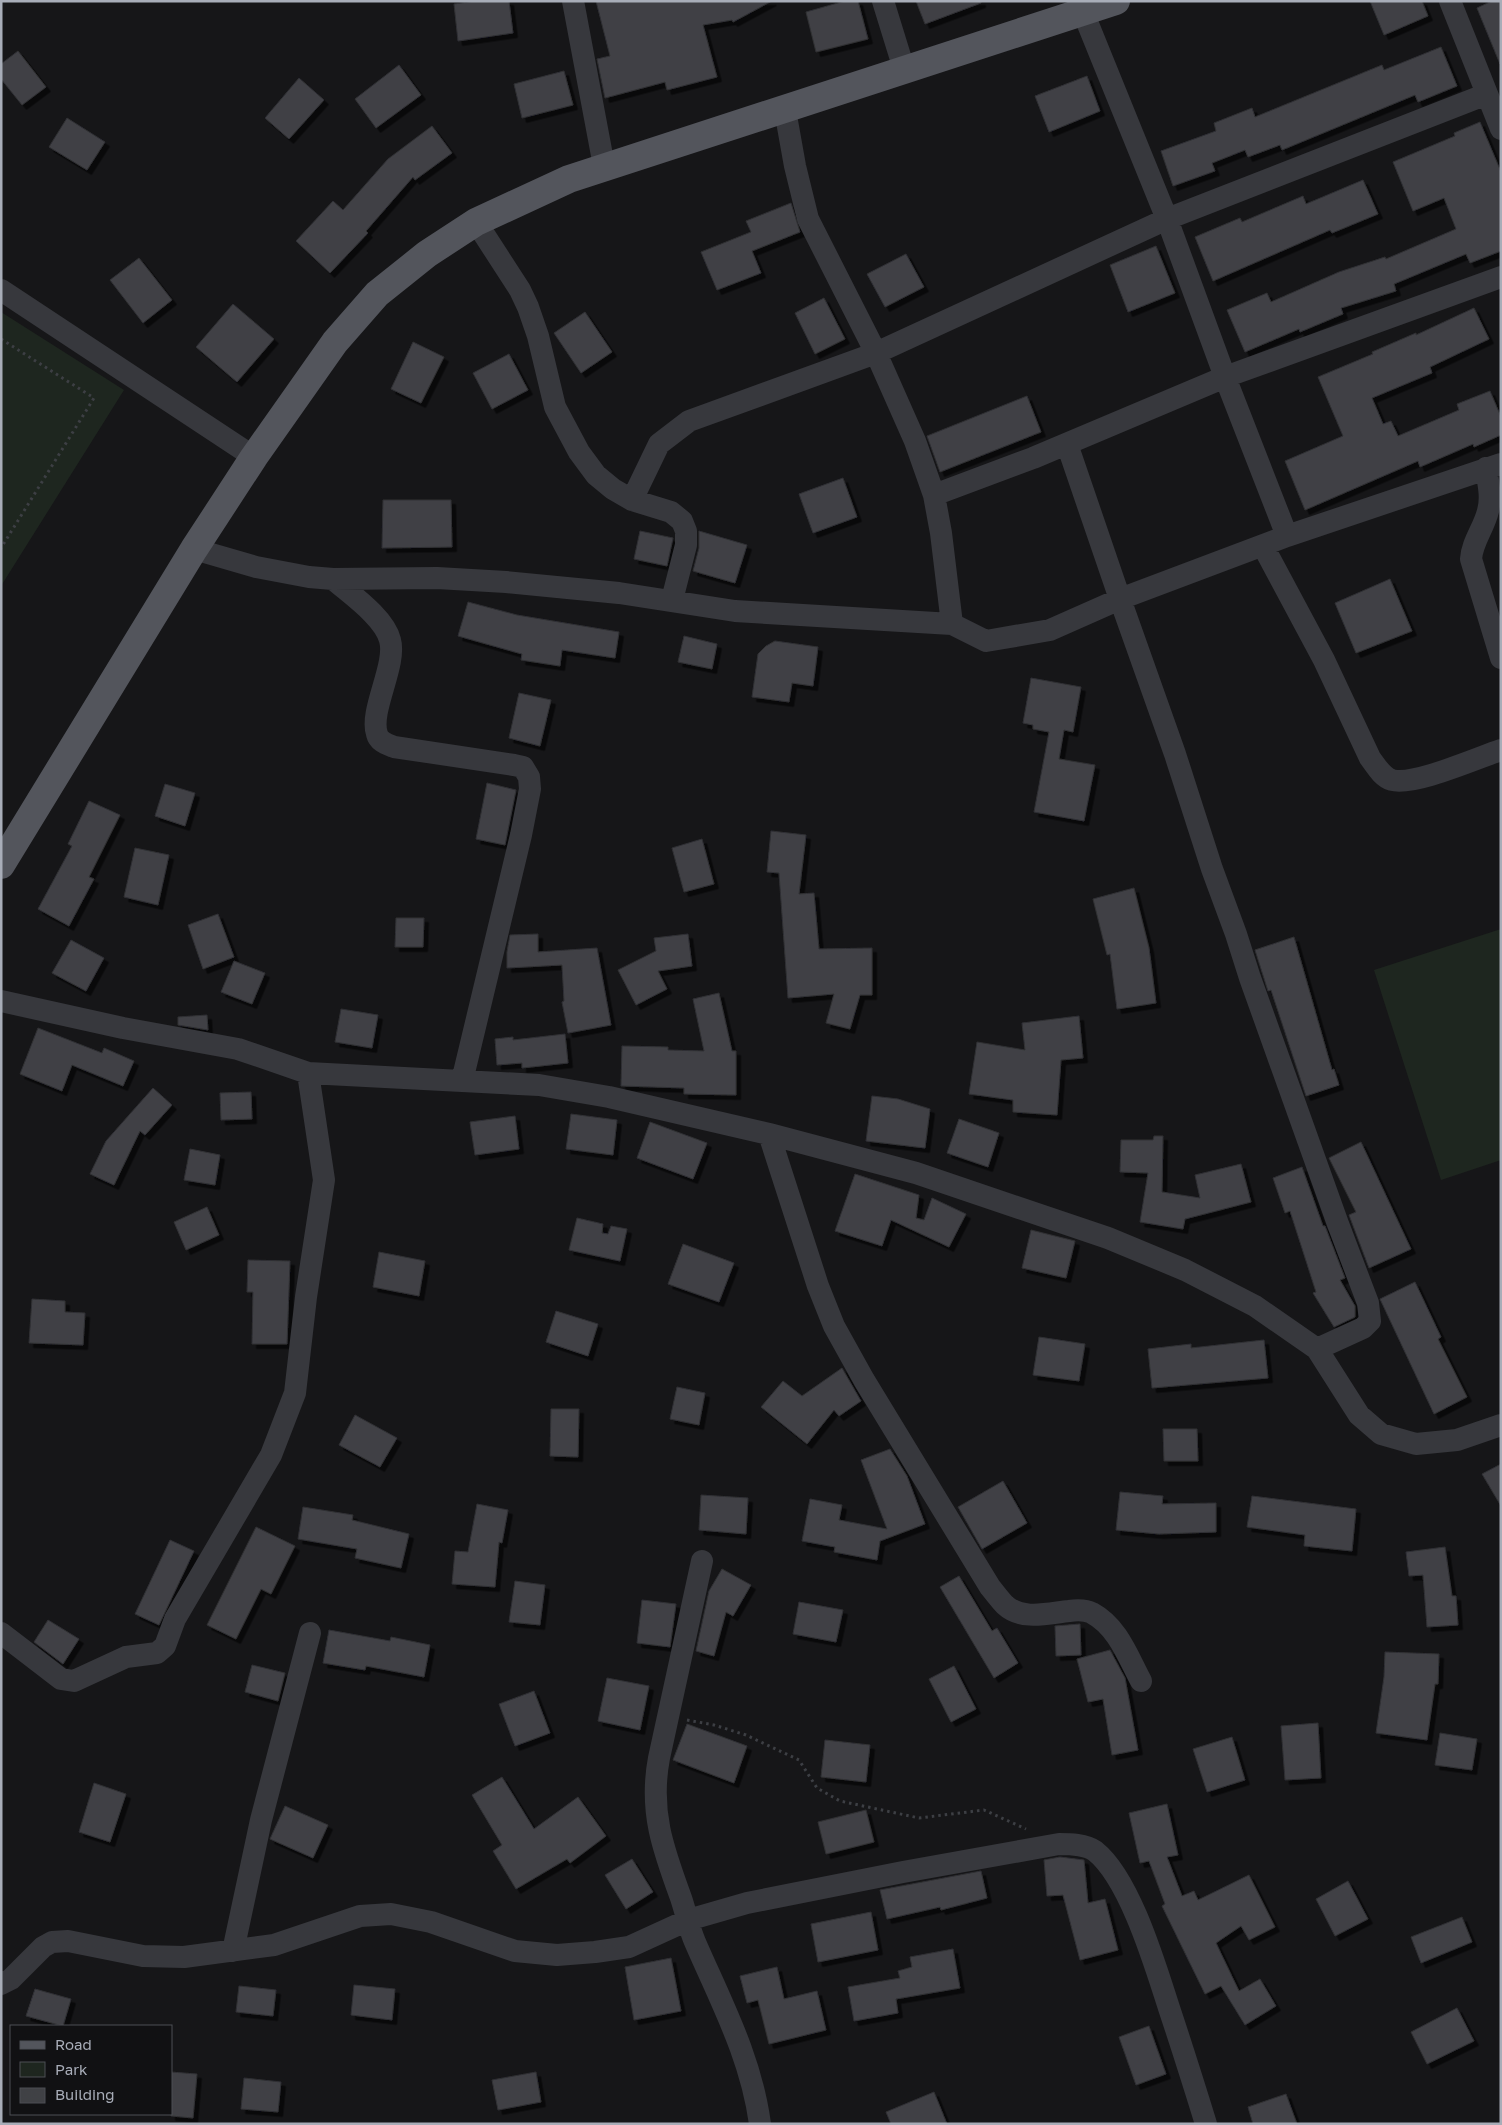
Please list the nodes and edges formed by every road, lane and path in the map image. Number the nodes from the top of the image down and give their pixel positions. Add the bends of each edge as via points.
1 (573, 1) edge
2 (883, 1) edge
3 (1116, 1) edge
4 (1450, 1) edge
5 (1083, 12) junction
6 (904, 70) junction
7 (1487, 94) junction
8 (785, 110) junction
9 (1501, 129) edge
10 (604, 166) junction
11 (1167, 219) junction
12 (476, 222) junction
13 (1501, 277) edge
14 (1, 290) edge
15 (1, 340) edge
16 (876, 353) junction
17 (1225, 377) junction
18 (1067, 444) junction
19 (254, 457) junction
20 (1494, 466) edge
21 (934, 495) junction
22 (632, 500) junction
23 (1287, 536) junction
24 (1263, 546) junction
25 (1, 548) edge
26 (194, 549) junction
27 (333, 579) junction
28 (1120, 599) junction
29 (672, 600) junction
30 (952, 624) junction
31 (1501, 658) edge
32 (1501, 750) edge
33 (1, 865) edge
34 (1, 1001) edge
35 (308, 1074) junction
36 (462, 1081) junction
37 (769, 1134) junction
38 (1317, 1349) junction
39 (1501, 1425) edge
40 (702, 1561) dead end
41 (310, 1632) dead end
42 (1, 1633) edge
43 (1141, 1681) dead end
44 (668, 1716) junction
45 (1058, 1844) junction
46 (688, 1920) junction
47 (233, 1951) junction
48 (1, 1984) edge
49 (760, 2124) edge
50 (1206, 2124) edge

1 - 10 street
2 - 6 street
3 - 5 main road
4 - 7 street
5 - 6 main road
5 - 11 street
6 - 8 main road
7 - 9 street
7 - 11 street
8 - 10 main road
8 - 16 street via 808,219
10 - 12 main road via 529,196
11 - 16 street
11 - 17 street
12 - 19 main road via 427,254 377,294 335,342
12 - 22 street via 528,307 555,407 566,429 596,475
13 - 17 street
14 - 19 street
15 - 25 path via 94,398
16 - 21 street via 915,441
16 - 22 street via 689,421 659,444
17 - 18 street
17 - 23 street
18 - 21 street
18 - 28 street
19 - 26 main road
20 - 23 street
20 - 31 street via 1488,510 1471,559
21 - 30 street
22 - 29 street via 671,512 682,521 686,546
23 - 24 street
24 - 28 street
24 - 32 street via 1380,772 1391,780 1406,780
26 - 27 street via 256,566
26 - 33 main road
27 - 29 street via 437,578
27 - 36 street via 372,613 390,640 390,657 376,722 382,742 394,747 523,767 529,777 530,789 521,835
28 - 30 street via 1050,630 986,641
28 - 38 street via 1250,978 1368,1302 1370,1321 1363,1328
29 - 30 street via 735,611
34 - 35 street via 238,1049
35 - 36 street
35 - 42 street via 324,1180 295,1392 271,1455 175,1619 165,1646 157,1653 126,1657 74,1682 61,1679
36 - 37 street via 539,1085 609,1097
37 - 38 street via 916,1173 1108,1238 1185,1270 1255,1306
37 - 43 street via 834,1326 990,1587 1016,1613 1090,1612 1118,1637
38 - 39 street via 1359,1415 1381,1434 1416,1444 1457,1440
40 - 44 street
41 - 47 street via 261,1820
44 - 45 path via 746,1735 799,1760 817,1788 840,1801 919,1818 984,1810
44 - 46 street via 654,1782 655,1810
45 - 46 street via 747,1903
45 - 50 street via 1076,1844 1093,1850 1106,1861 1119,1882 1150,1950
46 - 47 street via 629,1947 557,1955 515,1952 431,1922 391,1914 360,1916 274,1945
46 - 49 street via 746,2061
47 - 48 street via 184,1957 143,1956 68,1941 52,1942 11,1980

